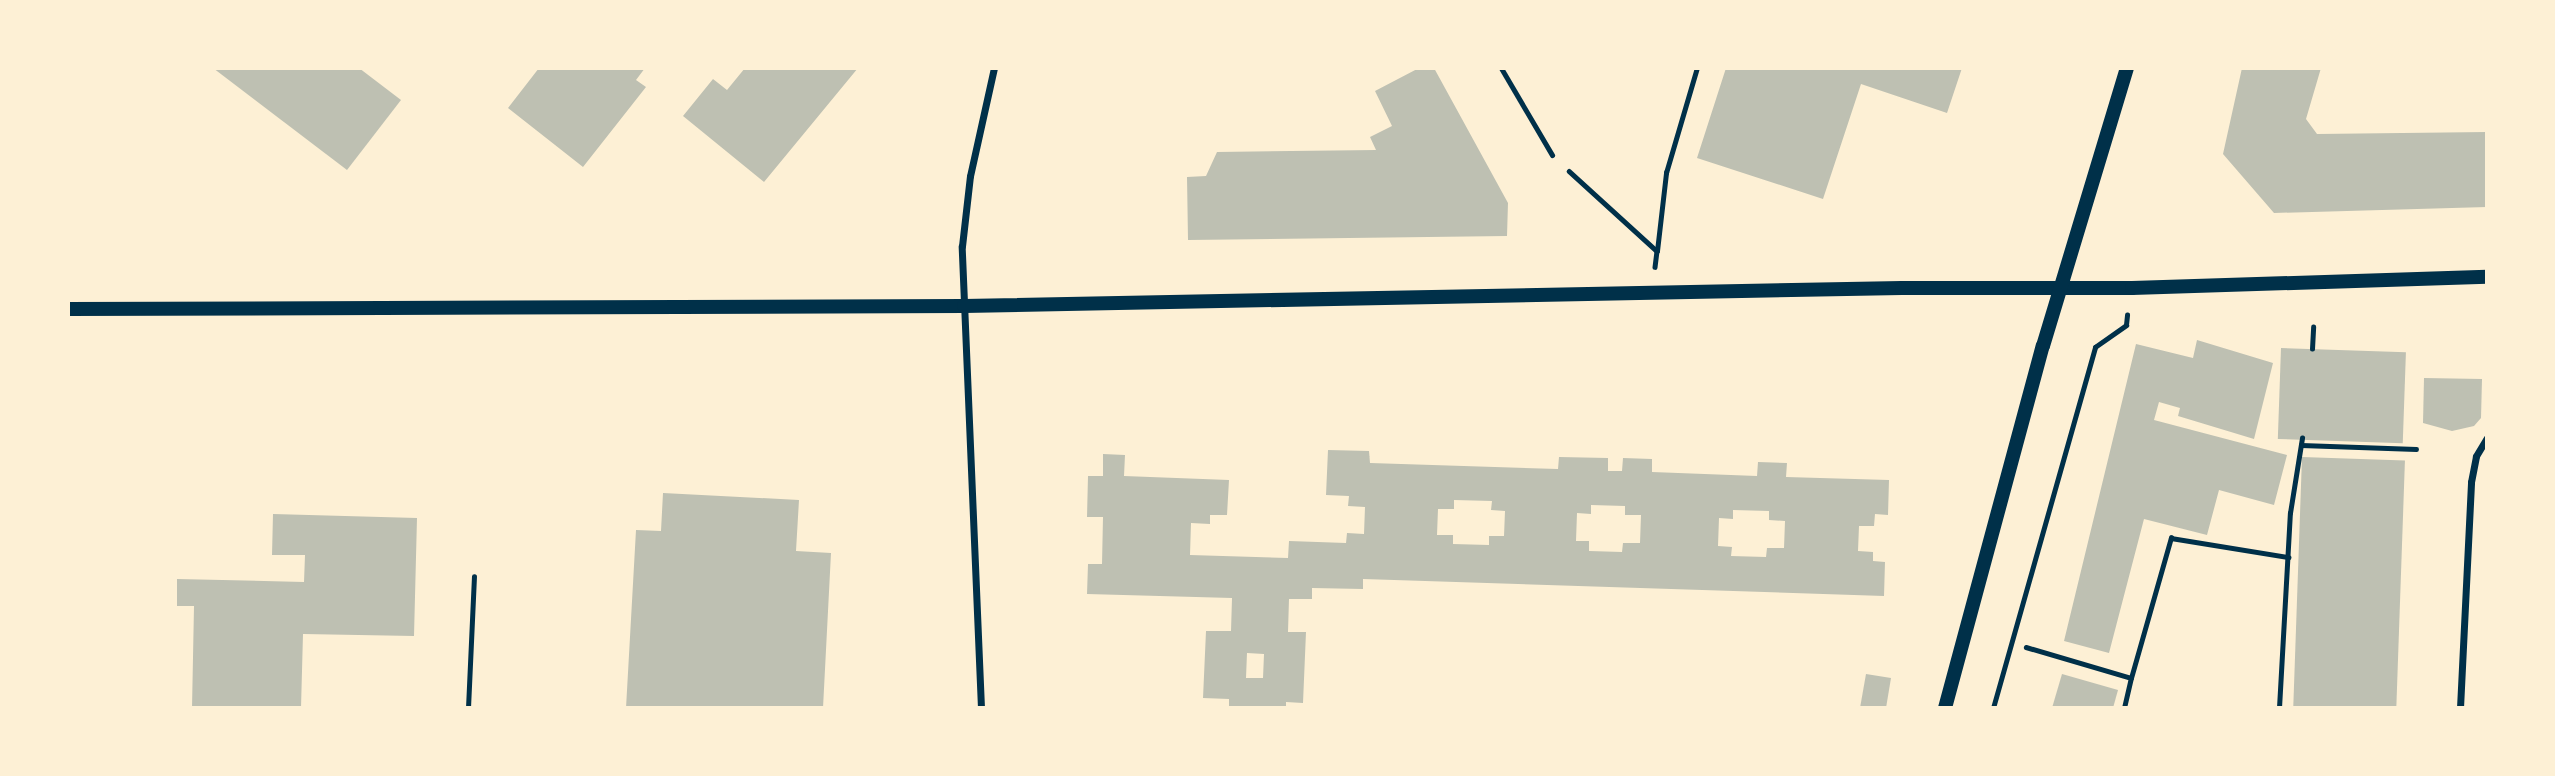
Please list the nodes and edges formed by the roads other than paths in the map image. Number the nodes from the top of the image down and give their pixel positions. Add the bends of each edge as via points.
1 (994, 68) edge
2 (1501, 68) edge
3 (2127, 68) edge
4 (1552, 155) road end
5 (2487, 277) edge
6 (2062, 287) junction
7 (964, 306) junction
8 (68, 309) edge
9 (2487, 438) edge
10 (474, 576) dead end
11 (468, 708) edge
12 (981, 708) edge
13 (1945, 708) edge
14 (2460, 708) edge

1 - 7 street via 970,176 962,246
2 - 4 lane
3 - 6 main road
5 - 6 main road
6 - 7 main road
6 - 13 main road
7 - 8 main road
7 - 12 street
9 - 14 street via 2476,456 2471,482
10 - 11 lane

